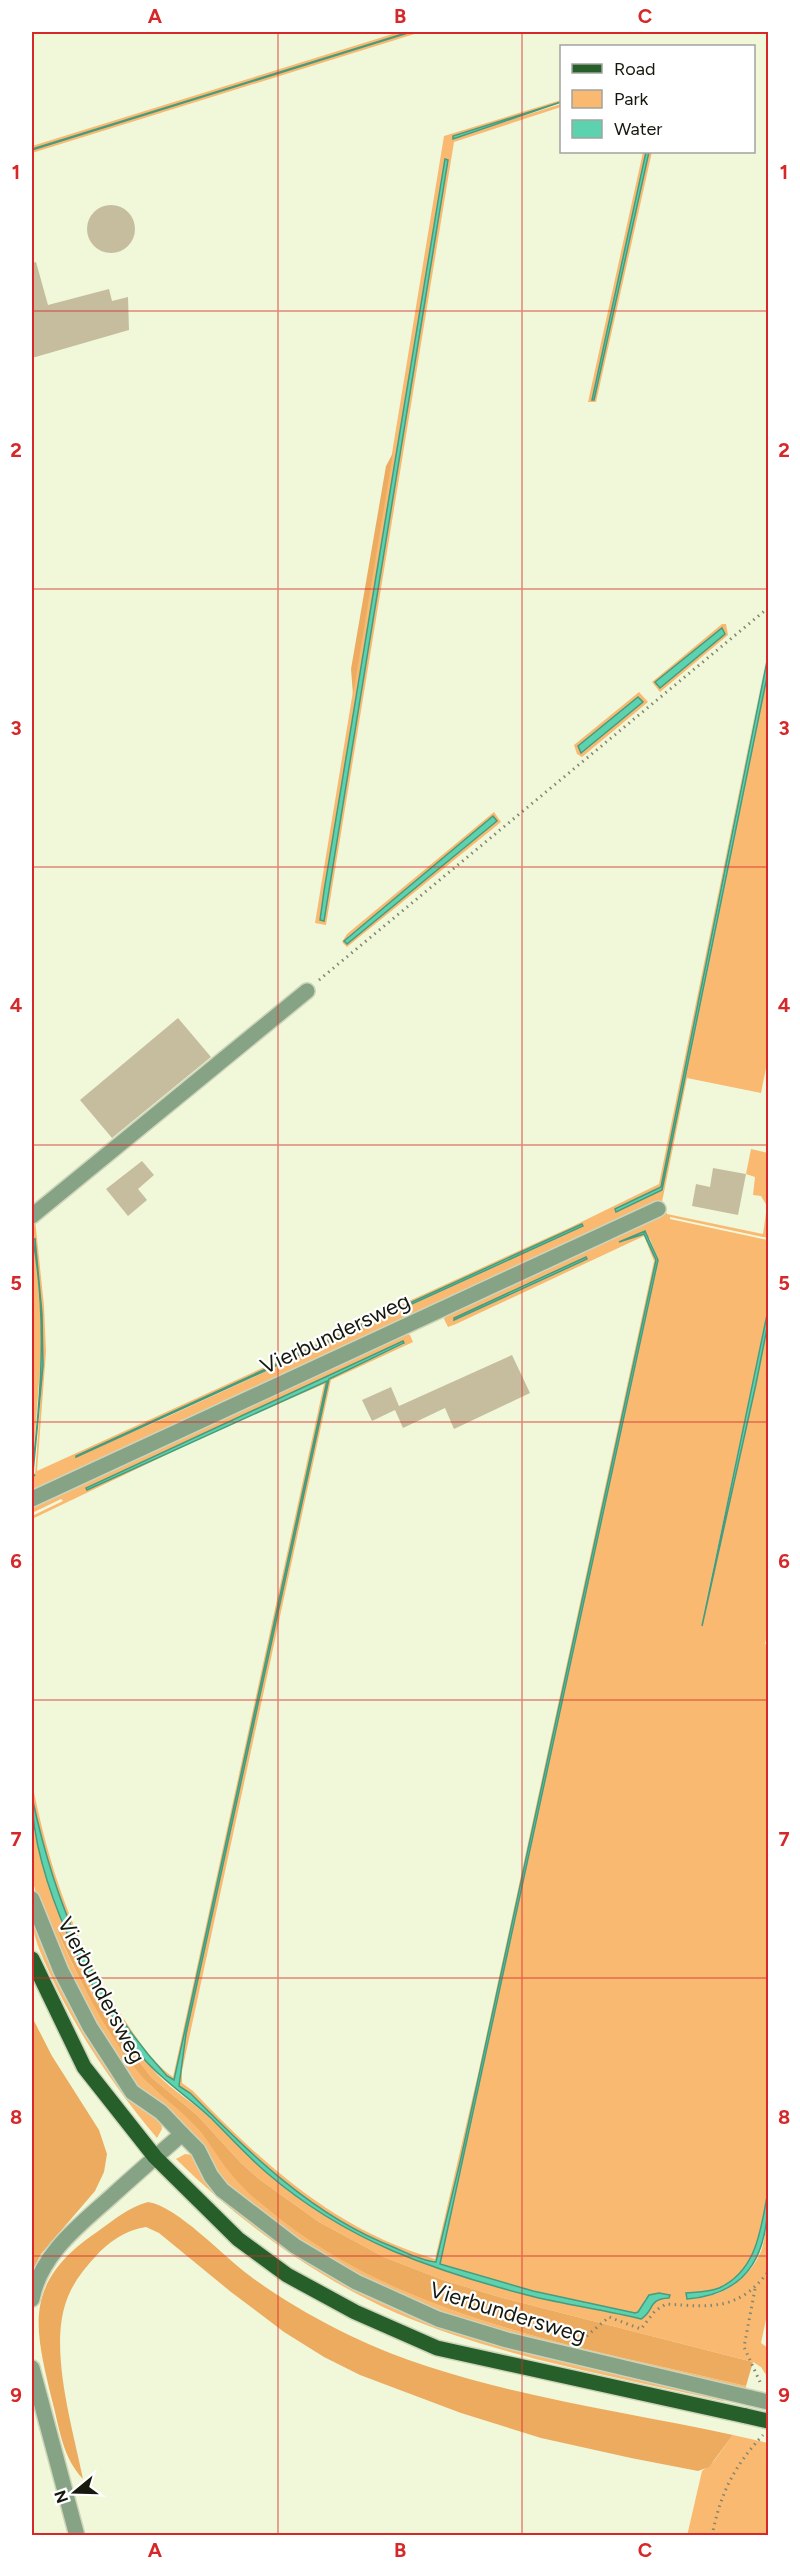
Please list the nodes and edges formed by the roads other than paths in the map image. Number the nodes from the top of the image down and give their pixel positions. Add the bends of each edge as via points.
1 (307, 991) road end
2 (658, 1209) dead end
3 (32, 1216) edge
4 (32, 1498) edge
5 (32, 1899) edge
6 (32, 1959) edge
7 (182, 2134) junction
8 (155, 2157) junction
9 (32, 2299) edge
10 (32, 2368) edge
11 (766, 2395) edge
12 (766, 2423) edge
13 (77, 2535) edge

1 - 3 street
2 - 4 street, Vierbundersweg
5 - 7 street, Vierbundersweg via 61,1971 125,2083
6 - 8 main road, Vierbundersweg via 84,2067
7 - 8 street
7 - 11 street, Vierbundersweg, bridge via 198,2150 222,2190 295,2246 356,2282 438,2319 507,2340 751,2398
8 - 9 street via 52,2254
8 - 12 main road, Vierbundersweg, bridge via 238,2240 287,2275 355,2312 437,2348
10 - 13 street

